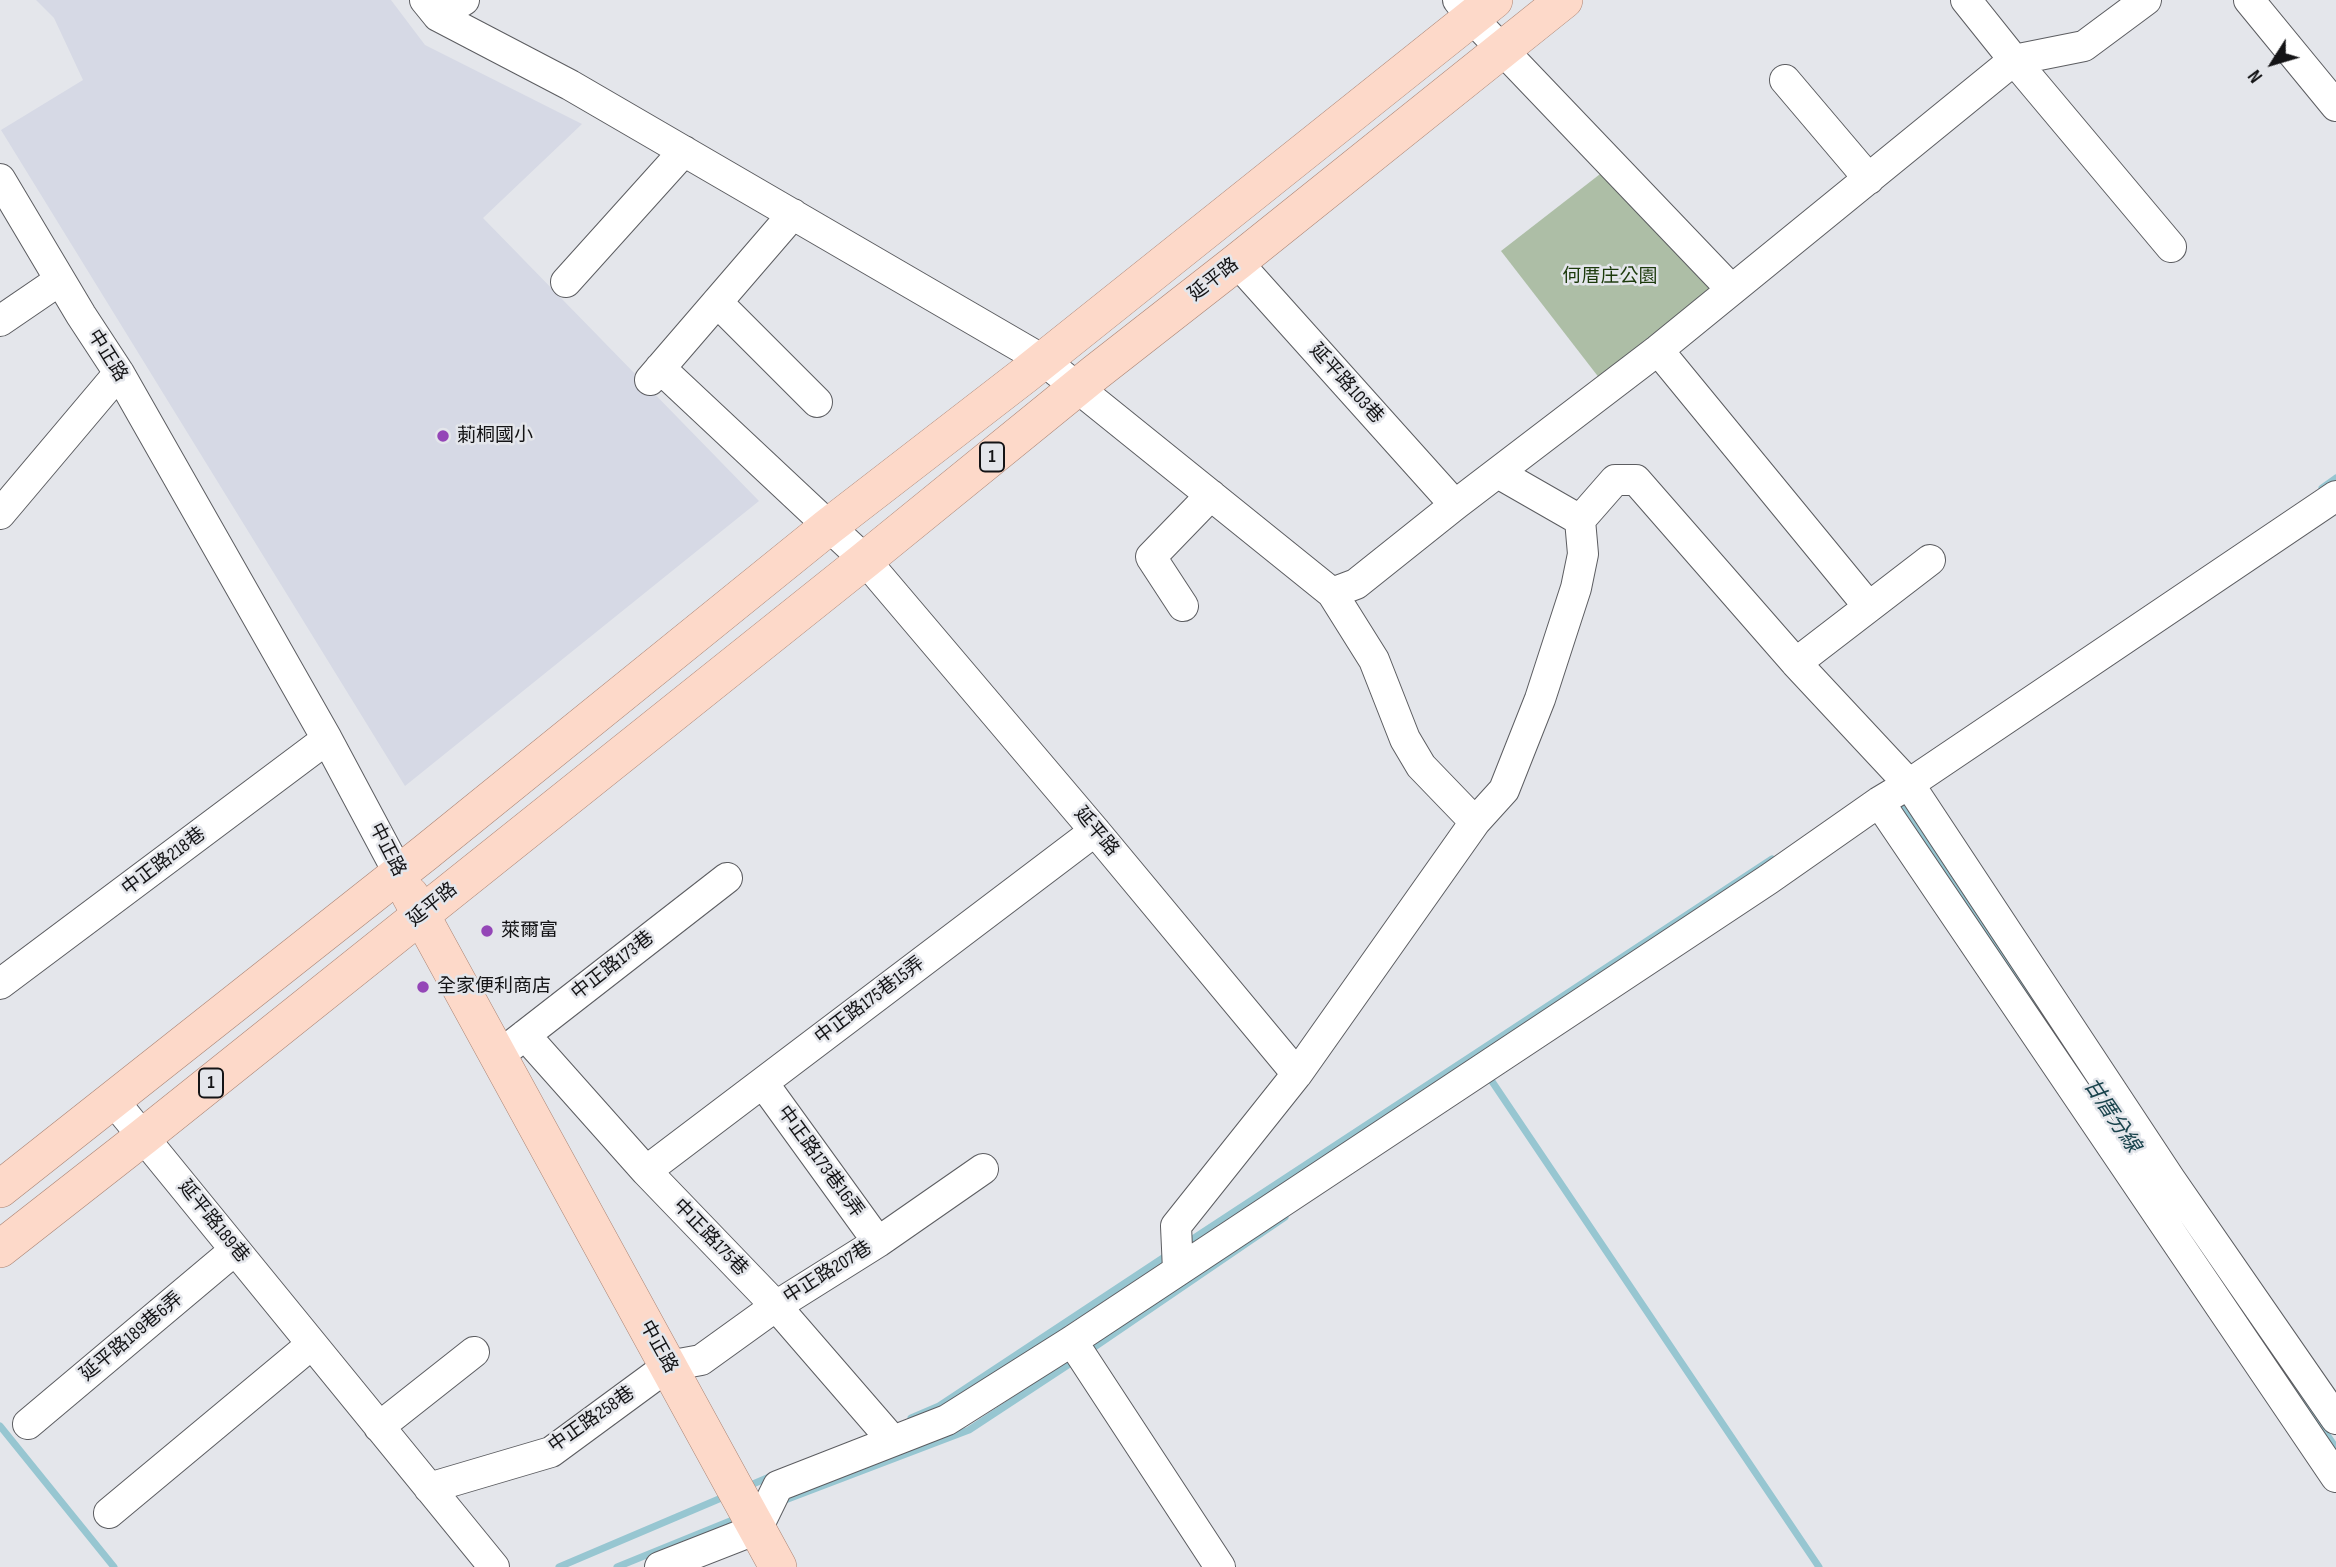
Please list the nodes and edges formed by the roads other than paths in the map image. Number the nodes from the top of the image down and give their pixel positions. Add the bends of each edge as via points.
1 (464, 0) edge
2 (1564, 0) edge
3 (1966, 0) edge
4 (2146, 0) edge
5 (2249, 0) edge
6 (1474, 6) edge
7 (431, 8) edge
8 (1502, 50) junction
9 (2014, 60) junction
10 (1785, 80) dead end
11 (2336, 107) edge
12 (684, 151) junction
13 (0, 179) edge
14 (1869, 179) junction
15 (793, 214) junction
16 (2171, 247) dead end
17 (1237, 262) junction
18 (60, 281) junction
19 (566, 282) dead end
20 (1732, 290) junction
21 (717, 302) junction
22 (0, 321) edge
23 (1658, 350) junction
24 (1044, 360) junction
25 (119, 373) junction
26 (1077, 387) junction
27 (817, 402) dead end
28 (1498, 473) junction
29 (1211, 495) junction
30 (2336, 496) edge
31 (1455, 505) junction
32 (0, 514) edge
33 (1580, 520) junction
34 (828, 527) junction
35 (865, 560) junction
36 (1930, 560) dead end
37 (1332, 593) junction
38 (1183, 606) dead end
39 (1869, 607) junction
40 (1796, 663) junction
41 (327, 739) junction
42 (1909, 785) junction
43 (1880, 802) junction
44 (1475, 822) junction
45 (1096, 831) junction
46 (398, 872) junction
47 (727, 877) dead end
48 (421, 915) junction
49 (0, 984) edge
50 (512, 1045) junction
51 (1297, 1074) junction
52 (763, 1083) junction
53 (113, 1100) junction
54 (143, 1137) junction
55 (983, 1169) dead end
56 (646, 1171) junction
57 (0, 1189) edge
58 (878, 1241) junction
59 (1, 1247) edge
60 (235, 1250) junction
61 (1178, 1270) junction
62 (776, 1306) junction
63 (1072, 1341) junction
64 (312, 1345) junction
65 (474, 1352) dead end
66 (668, 1366) junction
67 (2336, 1419) edge
68 (29, 1424) dead end
69 (379, 1427) junction
70 (893, 1441) junction
71 (2336, 1477) edge
72 (429, 1488) junction
73 (109, 1513) dead end
74 (757, 1529) junction
75 (494, 1567) edge
76 (660, 1567) edge
77 (778, 1567) edge
78 (1220, 1567) edge

1 - 7 street
2 - 8 main road, 延平路 / 1
3 - 9 street
4 - 9 street via 2084,46
5 - 11 street
6 - 8 street
6 - 24 main road, 1
7 - 12 street
8 - 17 main road, 延平路 / 1
8 - 20 street
9 - 14 street
9 - 16 street
10 - 14 street
12 - 15 street
12 - 19 street
13 - 18 street, 中正路
14 - 20 street
15 - 21 street
15 - 24 street
17 - 26 main road, 延平路 / 1
17 - 31 street, 延平路103巷
18 - 22 street
18 - 25 street, 中正路
20 - 23 street
21 - 27 street
21 - 34 street, 延平路 via 655,374
23 - 28 street
23 - 39 street
24 - 26 street
24 - 34 main road, 1
25 - 32 street
25 - 41 street, 中正路
26 - 29 street
26 - 35 main road, 延平路 / 1
28 - 31 street
28 - 33 street
29 - 37 street
29 - 38 street via 1151,557
30 - 42 street
31 - 37 street via 1356,584
33 - 40 street via 1615,480 1636,480
33 - 44 street via 1583,554 1576,588 1540,699 1504,790
34 - 35 street, 延平路
34 - 46 main road, 1
35 - 45 street, 延平路
35 - 48 main road, 延平路 / 1
36 - 39 street
37 - 44 street via 1374,660 1421,766
39 - 40 street
40 - 42 street
41 - 46 street, 中正路
41 - 49 street, 中正路218巷
42 - 43 street
42 - 67 street via 2170,1179
43 - 61 street
43 - 71 street
44 - 51 street
45 - 51 street, 延平路
45 - 52 street, 中正路175巷15弄
46 - 48 main road, 中正路
46 - 53 main road, 1
47 - 50 street, 中正路173巷
48 - 50 main road, 中正路
48 - 54 main road, 延平路 / 1
50 - 56 street, 中正路175巷
50 - 66 main road, 中正路
51 - 61 street via 1176,1226
52 - 56 street, 中正路175巷15弄
52 - 58 street, 中正路173巷16弄
53 - 54 street, 延平路189巷
53 - 57 main road, 1
54 - 59 main road, 延平路 / 1
54 - 60 street, 延平路189巷
55 - 58 street, 中正路207巷
56 - 62 street, 中正路175巷
58 - 62 street, 中正路207巷
60 - 64 street, 延平路189巷
60 - 68 street, 延平路189巷6弄
61 - 63 street
62 - 66 street, 中正路207巷 via 701,1360
62 - 70 street, 中正路175巷
63 - 70 street via 947,1420
63 - 78 street
64 - 69 street, 延平路189巷
64 - 73 street
65 - 69 street
66 - 72 street, 中正路258巷 via 551,1452
66 - 74 main road, 中正路
69 - 72 street, 延平路189巷
70 - 74 street via 778,1486
72 - 75 street, 延平路189巷
74 - 76 street
74 - 77 main road, 中正路

